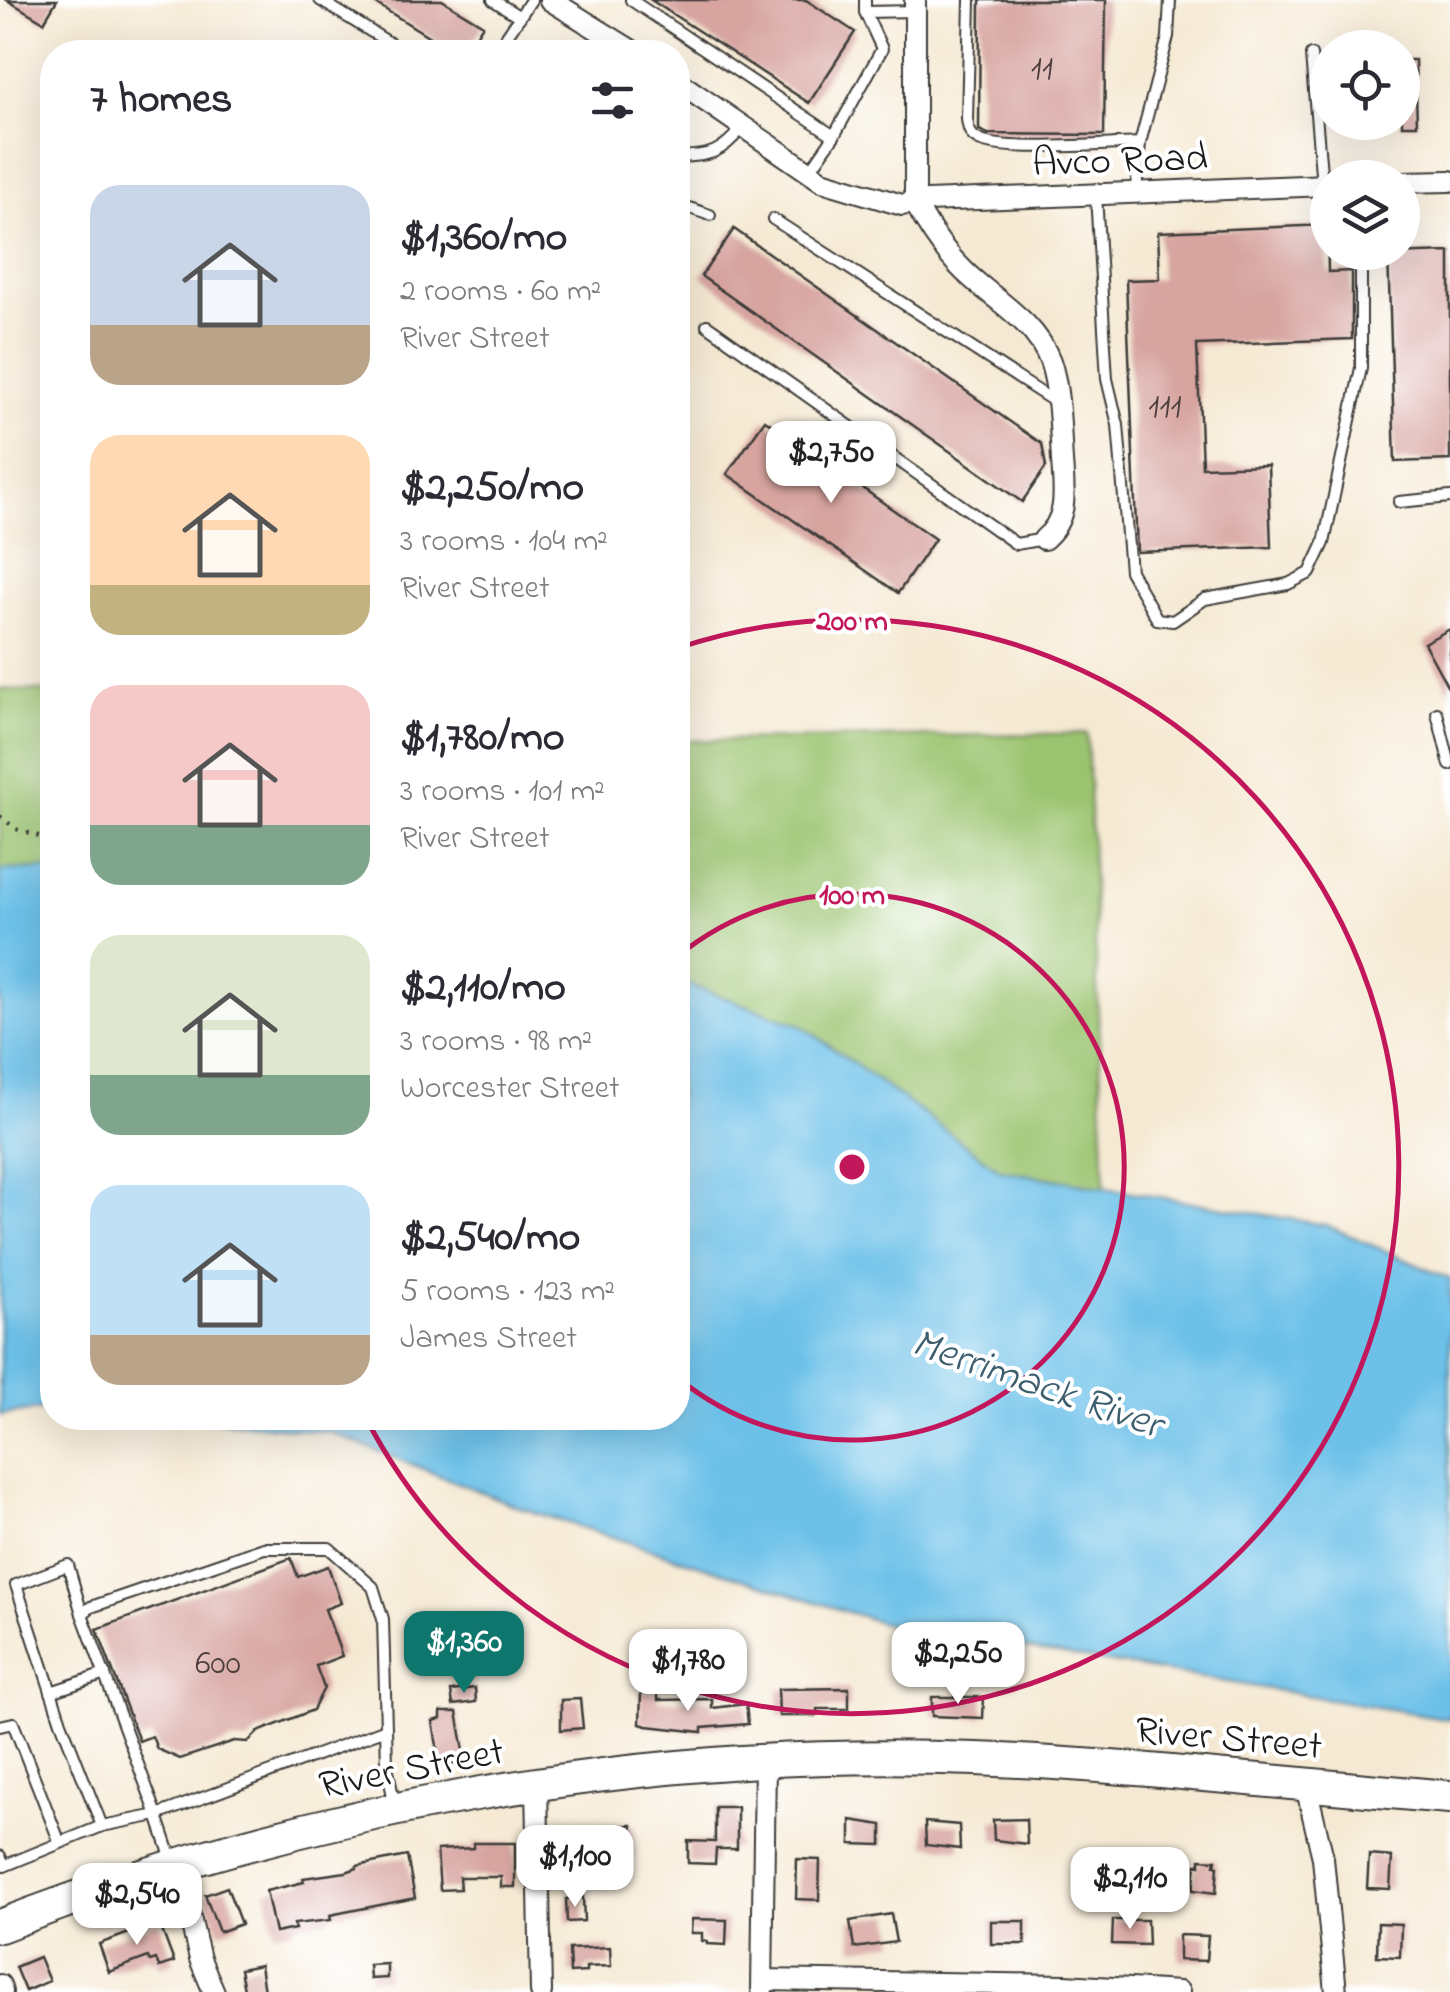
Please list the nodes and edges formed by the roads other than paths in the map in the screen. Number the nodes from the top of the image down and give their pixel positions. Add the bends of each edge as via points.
1 (320, 0) edge
2 (492, 0) edge
3 (531, 0) edge
4 (550, 0) edge
5 (631, 0) edge
6 (970, 0) edge
7 (1170, 0) edge
8 (865, 6) edge
9 (915, 6) edge
10 (520, 17) junction
11 (385, 40) edge
12 (504, 40) edge
13 (615, 40) edge
14 (690, 90) edge
15 (743, 126) junction
16 (834, 136) junction
17 (1140, 143) junction
18 (690, 156) edge
19 (810, 172) junction
20 (1450, 181) edge
21 (1420, 182) edge
22 (1310, 186) edge
23 (1136, 193) junction
24 (1096, 194) junction
25 (914, 202) junction
26 (690, 208) edge
27 (710, 215) dead end
28 (773, 219) dead end
29 (1361, 270) edge
30 (707, 325) dead end
31 (1056, 403) junction
32 (1450, 496) edge
33 (1399, 502) dead end
34 (1044, 539) joint
35 (1437, 713) dead end
36 (1450, 765) edge
37 (82, 1614) junction
38 (105, 1674) junction
39 (51, 1692) junction
40 (0, 1726) edge
41 (386, 1729) junction
42 (765, 1762) junction
43 (538, 1784) junction
44 (1306, 1786) junction
45 (1450, 1798) edge
46 (395, 1808) junction
47 (158, 1815) junction
48 (102, 1826) junction
49 (60, 1843) junction
50 (0, 1856) edge
51 (176, 1868) junction
52 (0, 1926) edge
53 (762, 1986) edge
54 (1065, 1989) edge
55 (214, 1992) edge
56 (541, 1992) edge
57 (1179, 1992) edge
58 (1336, 1992) edge

1 - 11 lane
2 - 10 lane
3 - 10 lane
4 - 13 street
5 - 16 lane
6 - 17 lane via 966,119 978,140 1013,146
7 - 17 lane via 1168,37
8 - 9 lane
8 - 16 lane via 882,49
9 - 25 street
10 - 12 lane
14 - 15 street, Avco Road
15 - 18 lane via 726,148
15 - 19 street, Avco Road
16 - 19 lane
17 - 23 lane
19 - 25 street, Avco Road via 866,196
20 - 21 street
22 - 23 street, Avco Road
23 - 24 street, Avco Road
24 - 25 street, Avco Road
24 - 29 lane via 1107,378 1118,425 1130,571 1157,620 1173,621 1204,599 1288,584 1310,573 1324,543 1361,368
25 - 31 street via 962,270 1038,339 1050,362
26 - 27 lane
28 - 31 lane
30 - 34 lane via 1016,544
31 - 34 street via 1064,505 1058,527
32 - 33 lane
35 - 36 lane
37 - 38 lane
37 - 39 lane via 68,1564 16,1585
37 - 41 lane via 264,1548 329,1548 373,1587 383,1619
38 - 39 lane
38 - 47 lane
39 - 48 lane
40 - 49 lane via 13,1723
41 - 46 lane
41 - 47 lane
42 - 43 main road, River Street
42 - 44 main road, River Street via 973,1759
42 - 53 street
43 - 46 main road, River Street
43 - 56 street
44 - 45 main road, River Street
44 - 58 street via 1323,1858
46 - 51 main road, River Street
47 - 48 lane
47 - 51 lane
48 - 49 lane
49 - 50 lane via 4,1866
51 - 52 main road, River Street
51 - 55 street
53 - 54 street
54 - 57 street

